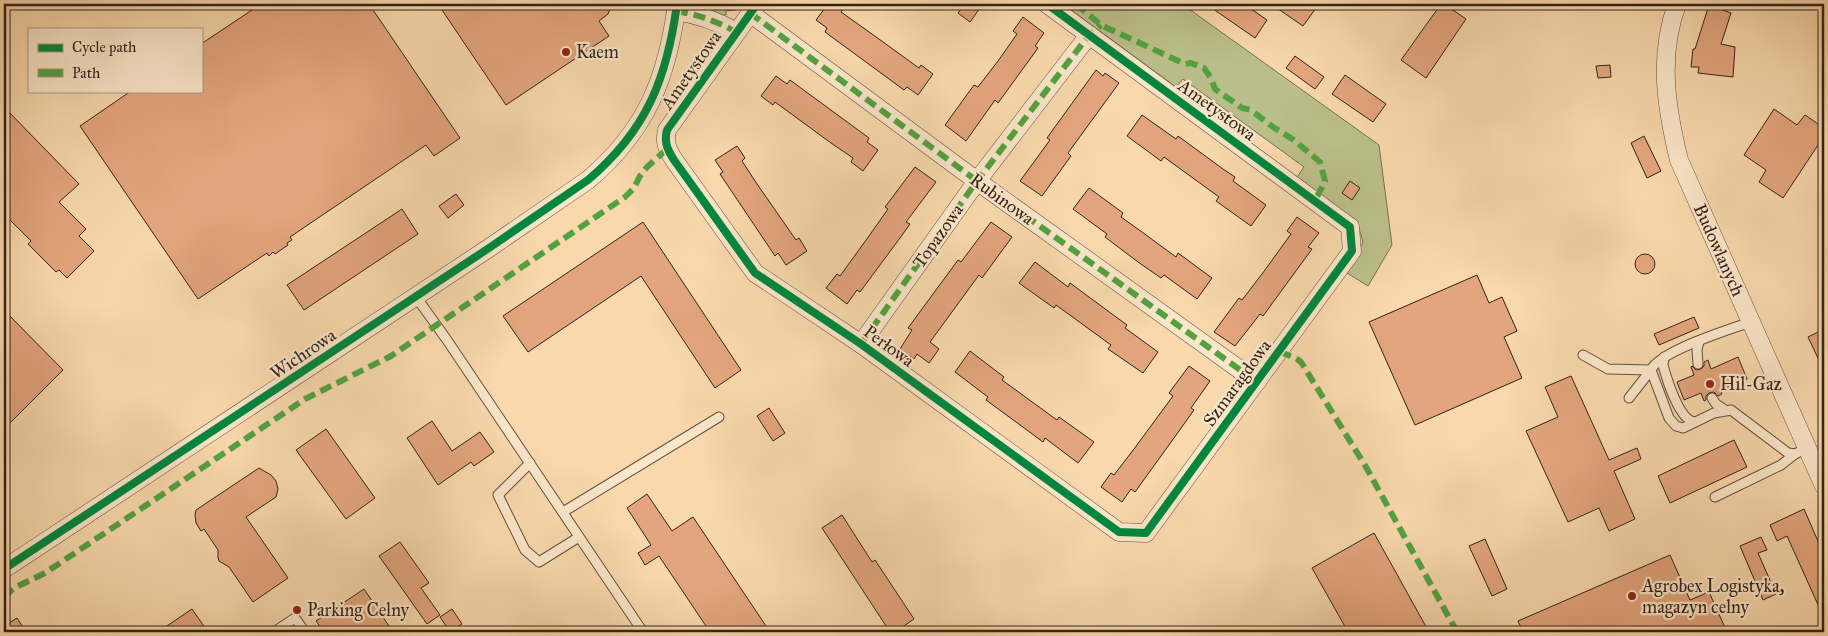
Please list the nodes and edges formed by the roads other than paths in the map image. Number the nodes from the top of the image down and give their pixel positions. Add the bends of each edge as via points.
1 (1047, 4) edge
2 (1677, 4) edge
3 (677, 7) edge
4 (753, 7) edge
5 (736, 32) junction
6 (1089, 35) junction
7 (667, 130) joint
8 (977, 181) junction
9 (1352, 251) joint
10 (416, 297) junction
11 (1751, 322) junction
12 (1699, 341) junction
13 (862, 344) junction
14 (1583, 355) dead end
15 (1664, 357) junction
16 (1698, 364) dead end
17 (1651, 370) junction
18 (1257, 382) junction
19 (1629, 398) dead end
20 (1712, 398) dead end
21 (1725, 410) junction
22 (719, 417) dead end
23 (1694, 422) junction
24 (1801, 451) junction
25 (530, 463) junction
26 (1824, 486) edge
27 (1715, 497) dead end
28 (563, 512) junction
29 (1146, 533) joint
30 (579, 536) junction
31 (4, 569) edge
32 (274, 632) edge
33 (305, 632) edge
34 (643, 632) edge

1 - 6 street, Ametystowa
2 - 11 street, Budowlanych via 1664,69 1671,127 1679,160
3 - 5 street
3 - 10 street, Wichrowa via 669,53 650,105 614,156 572,192
4 - 5 street, Ametystowa
4 - 8 street, Rubinowa
5 - 7 street, Ametystowa
6 - 8 street, Topazowa
6 - 9 street, Ametystowa via 1350,227
7 - 13 street, Perłowa via 667,149 755,273
8 - 13 street, Topazowa
8 - 18 street, Rubinowa
9 - 18 street, Szmaragdowa
10 - 25 lane
10 - 31 street, Wichrowa
11 - 12 lane
11 - 24 street, Budowlanych
12 - 15 lane
12 - 16 lane
13 - 29 street, Perłowa via 1119,532
14 - 17 lane via 1608,369
15 - 17 lane
15 - 23 lane via 1662,365 1681,412 1687,420
17 - 19 lane
17 - 23 lane via 1669,418 1683,428
18 - 29 street, Szmaragdowa
20 - 21 lane
21 - 23 lane
21 - 24 lane via 1734,412 1788,452
22 - 28 lane
24 - 26 street, Budowlanych
24 - 27 lane via 1781,465
25 - 28 lane
25 - 30 lane via 498,495 524,550 539,562
28 - 30 lane
30 - 34 lane
32 - 33 lane via 295,618

